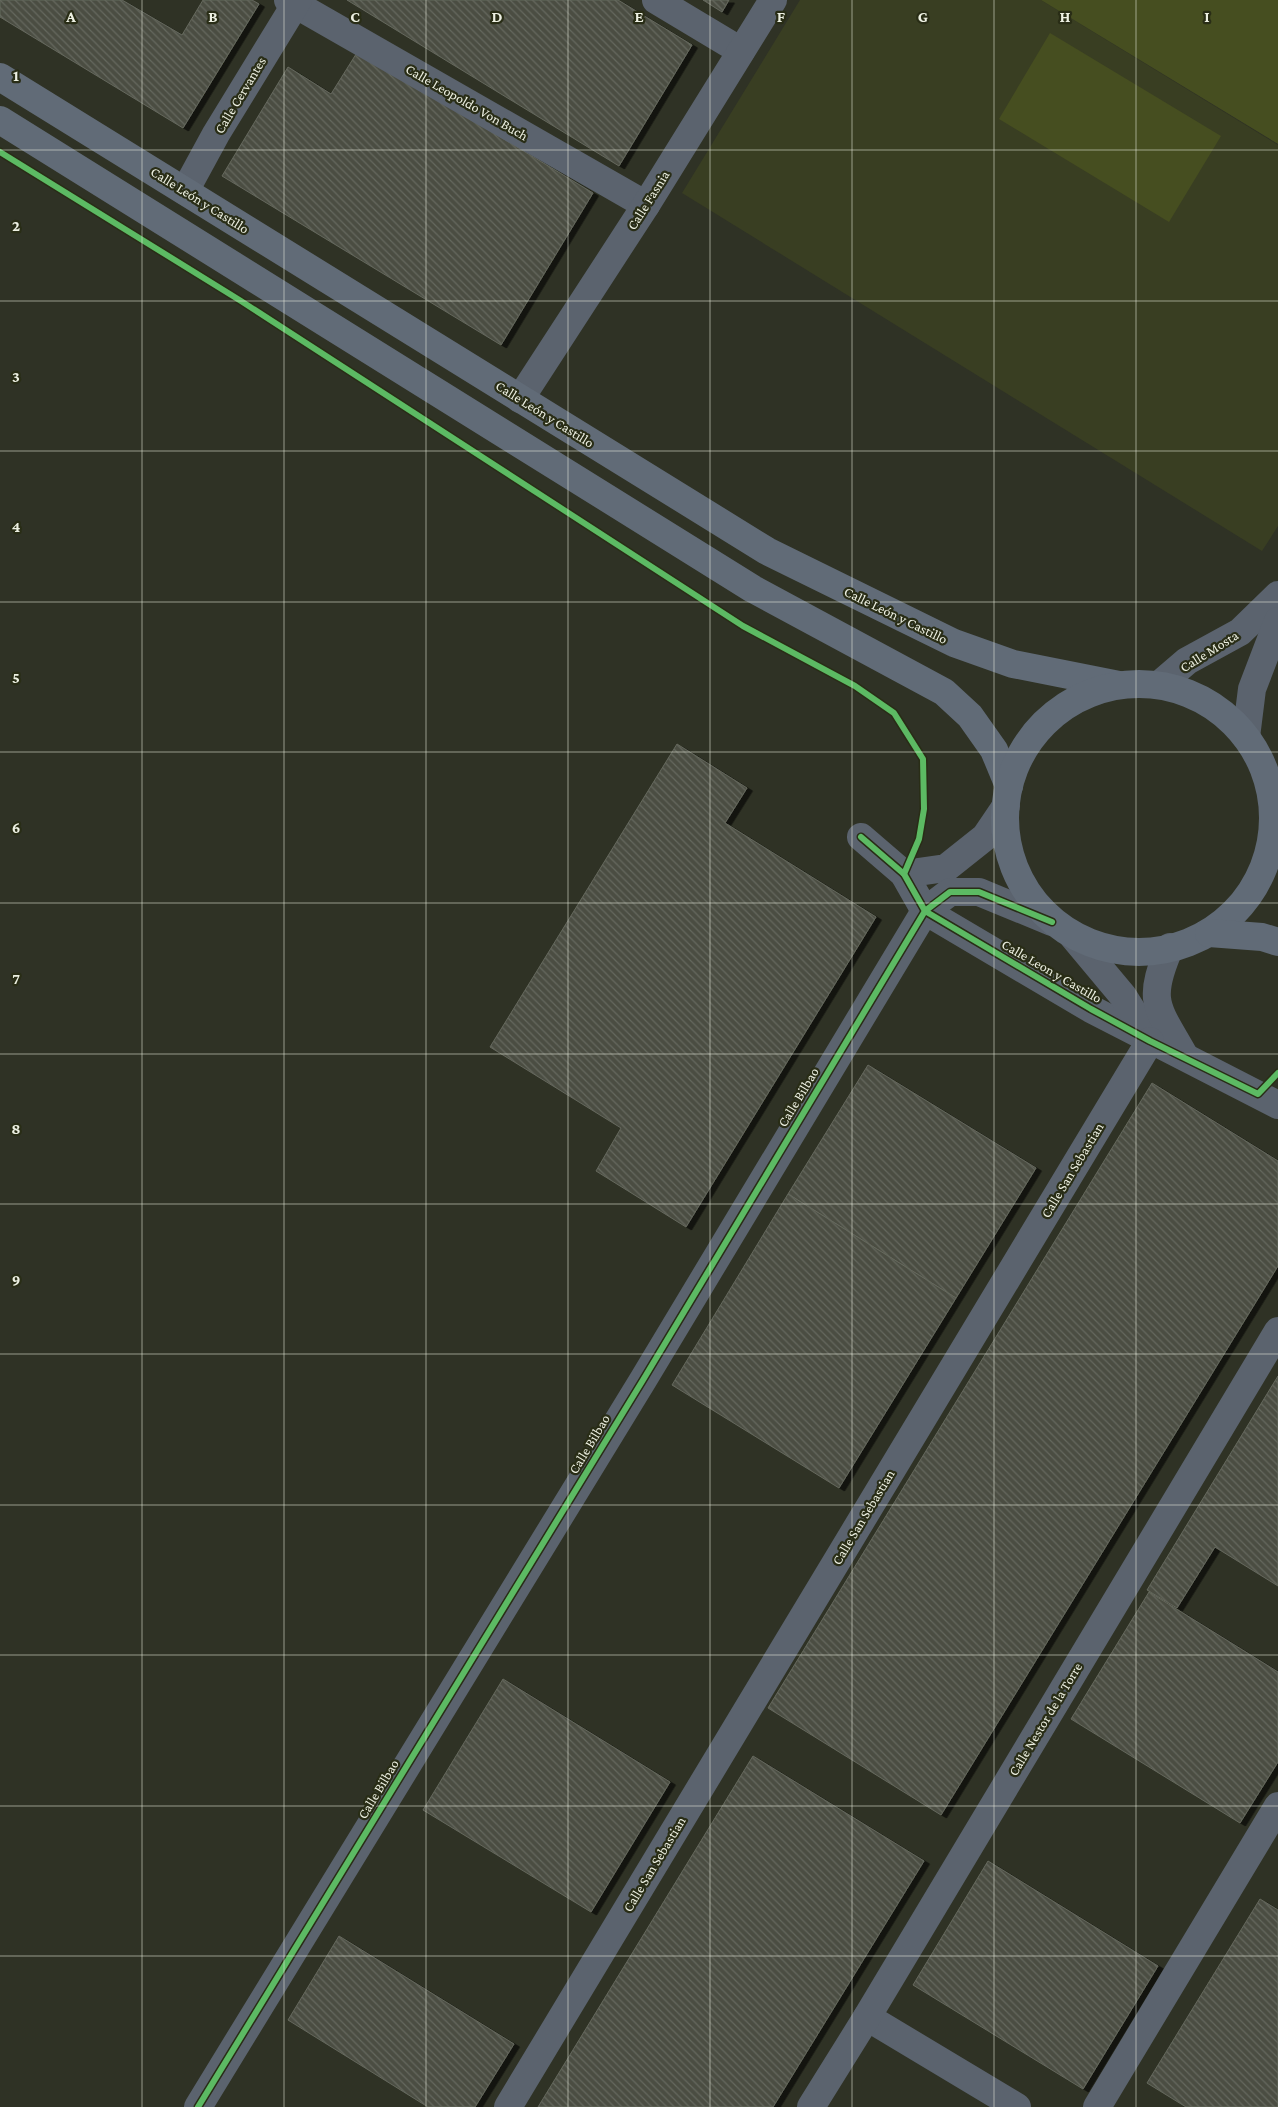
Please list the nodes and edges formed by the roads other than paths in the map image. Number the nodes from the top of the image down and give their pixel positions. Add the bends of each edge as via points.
1 (656, 0) edge
2 (773, 0) edge
3 (294, 1) edge
4 (740, 52) junction
5 (0, 76) edge
6 (1, 122) edge
7 (184, 191) junction
8 (646, 205) junction
9 (520, 398) junction
10 (1278, 595) edge
11 (1275, 634) edge
12 (1119, 685) junction
13 (1159, 685) junction
14 (1246, 736) junction
15 (1007, 796) junction
16 (1274, 798) edge
17 (861, 837) dead end
18 (951, 864) junction
19 (904, 874) junction
20 (925, 911) junction
21 (1062, 928) junction
22 (1209, 933) junction
23 (1278, 942) edge
24 (1170, 947) junction
25 (1150, 1040) junction
26 (1184, 1056) junction
27 (1278, 1105) edge
28 (1278, 1331) edge
29 (1278, 1806) edge
30 (867, 2017) junction
31 (198, 2107) edge
32 (508, 2107) edge
33 (811, 2107) edge
34 (1017, 2107) edge
35 (1097, 2107) edge

1 - 4 street
2 - 4 street, Calle Fasnia
3 - 7 street, Calle Cervantes
3 - 8 street, Calle Leopoldo Von Buch
4 - 8 street, Calle Fasnia
5 - 7 main road, Calle León y Castillo
6 - 15 main road via 753,589 944,692 970,716 994,750
7 - 9 main road, Calle León y Castillo
8 - 9 street, Calle Fasnia
9 - 12 main road, Calle León y Castillo via 767,551 954,643 1013,664
10 - 13 street, Calle Mosta via 1240,632 1187,661
11 - 14 street via 1252,689
12 - 13 main road
12 - 15 main road via 1091,693 1065,706 1042,726 1017,764
13 - 14 main road via 1192,695 1222,712
14 - 16 main road via 1266,773
15 - 18 street via 985,837
15 - 21 main road via 1006,838 1015,870 1031,898
16 - 22 main road via 1271,842 1254,887 1240,907
17 - 19 street, Calle Leon y Castillo
18 - 19 street via 946,868
18 - 20 street
19 - 20 street, Calle Leon y Castillo
20 - 21 street, Calle Bilbao via 950,892 979,892
20 - 25 street, Calle Leon y Castillo
20 - 31 street, Calle Bilbao via 643,1380
21 - 24 main road via 1106,949 1143,953
21 - 25 street via 1123,996
22 - 23 main road via 1262,937
22 - 24 main road
24 - 26 street via 1158,973 1156,1001
25 - 26 street, Calle Leon y Castillo
25 - 32 street, Calle San Sebastian
26 - 27 street, Calle Leon y Castillo
28 - 30 street, Calle Nestor de la Torre
29 - 35 street
30 - 33 street, Calle Nestor de la Torre
30 - 34 street

